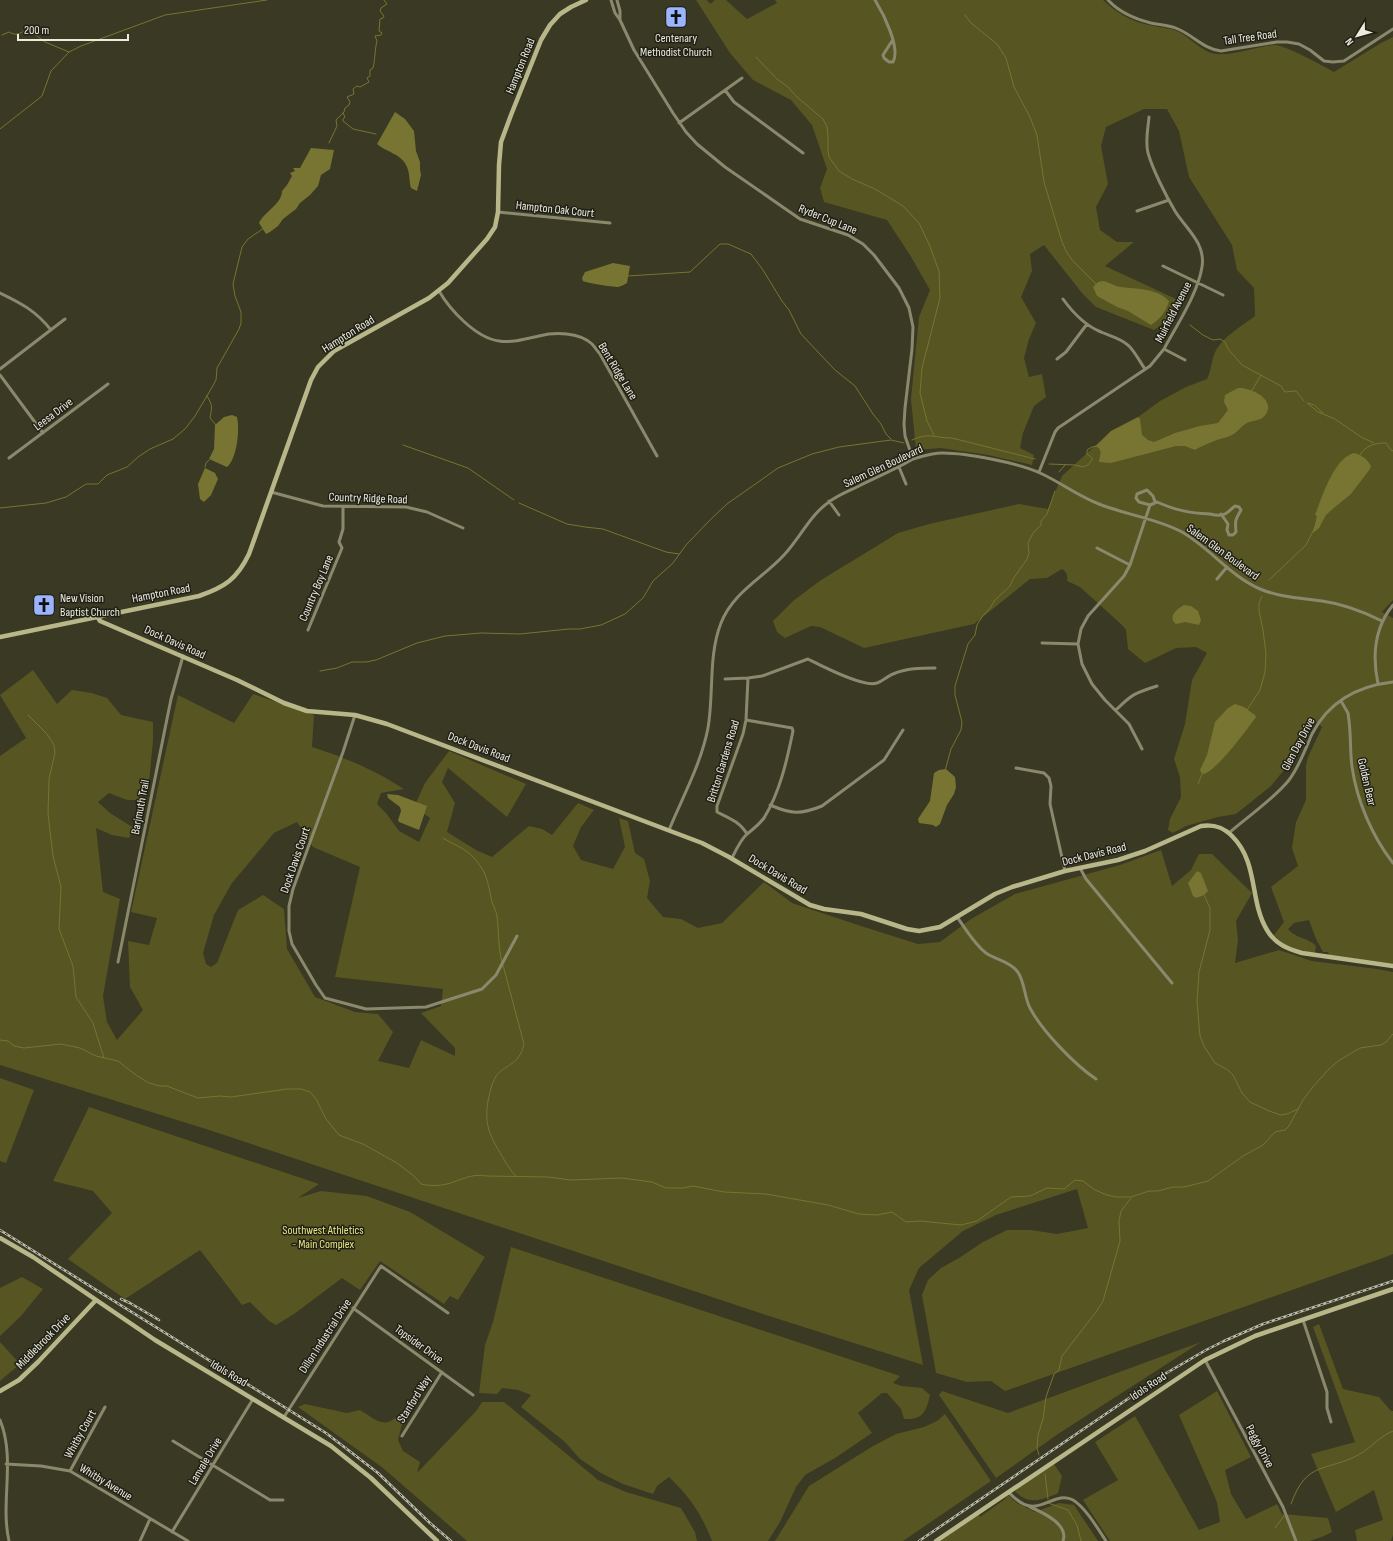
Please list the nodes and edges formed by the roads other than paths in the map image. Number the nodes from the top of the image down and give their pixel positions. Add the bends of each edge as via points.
1 (586, 0) edge
2 (611, 0) edge
3 (617, 0) edge
4 (875, 0) edge
5 (1108, 0) edge
6 (620, 20) junction
7 (1393, 29) edge
8 (892, 41) junction
9 (742, 78) dead end
10 (725, 90) junction
11 (1149, 117) dead end
12 (679, 123) junction
13 (803, 153) dead end
14 (1169, 200) junction
15 (1137, 211) dead end
16 (498, 212) junction
17 (610, 223) dead end
18 (1163, 266) dead end
19 (1198, 283) junction
20 (438, 291) junction
21 (0, 293) edge
22 (1223, 295) dead end
23 (1063, 299) dead end
24 (65, 319) dead end
25 (1086, 324) junction
26 (51, 330) junction
27 (1164, 349) junction
28 (1057, 359) dead end
29 (1185, 360) dead end
30 (0, 369) edge
31 (1144, 370) junction
32 (0, 375) edge
33 (108, 384) dead end
34 (43, 433) junction
35 (657, 456) dead end
36 (9, 458) dead end
37 (913, 459) junction
38 (899, 467) junction
39 (1038, 472) junction
40 (906, 484) dead end
41 (271, 492) junction
42 (829, 501) junction
43 (1155, 502) junction
44 (1150, 504) junction
45 (343, 507) junction
46 (1221, 514) junction
47 (839, 515) dead end
48 (1146, 518) junction
49 (463, 528) dead end
50 (1096, 548) dead end
51 (1130, 565) junction
52 (1227, 567) junction
53 (1216, 579) dead end
54 (1393, 605) edge
55 (97, 616) junction
56 (1382, 621) junction
57 (308, 630) dead end
58 (0, 637) edge
59 (1042, 643) dead end
60 (1078, 644) junction
61 (184, 656) junction
62 (935, 668) dead end
63 (748, 678) junction
64 (725, 679) dead end
65 (1393, 682) edge
66 (1378, 684) junction
67 (1157, 686) dead end
68 (1341, 701) junction
69 (1116, 710) junction
70 (355, 715) junction
71 (746, 720) junction
72 (903, 730) dead end
73 (1142, 749) dead end
74 (1016, 768) dead end
75 (770, 805) junction
76 (670, 830) junction
77 (1229, 833) junction
78 (747, 834) junction
79 (732, 858) junction
80 (1393, 863) edge
81 (1080, 868) junction
82 (1065, 872) junction
83 (957, 917) junction
84 (518, 936) dead end
85 (118, 962) dead end
86 (1393, 966) edge
87 (1172, 983) dead end
88 (1096, 1079) dead end
89 (0, 1238) edge
90 (1393, 1289) edge
91 (96, 1300) junction
92 (353, 1308) junction
93 (448, 1313) dead end
94 (1303, 1320) junction
95 (1205, 1360) junction
96 (442, 1372) junction
97 (0, 1391) edge
98 (473, 1395) dead end
99 (253, 1399) junction
100 (106, 1407) dead end
101 (284, 1417) junction
102 (0, 1420) edge
103 (1330, 1422) dead end
104 (402, 1436) dead end
105 (173, 1441) dead end
106 (6, 1464) junction
107 (213, 1465) junction
108 (70, 1471) junction
109 (1008, 1492) junction
110 (283, 1500) dead end
111 (1026, 1505) junction
112 (150, 1518) junction
113 (172, 1532) junction
114 (9, 1541) edge
115 (140, 1541) edge
116 (188, 1541) edge
117 (436, 1541) edge
118 (936, 1541) edge
119 (1063, 1541) edge
120 (1106, 1541) edge
121 (1296, 1541) edge

1 - 16 street, Hampton Road via 560,14 541,40 502,142
2 - 6 street, Ryder Cup Lane
3 - 6 street, Ryder Cup Lane
4 - 8 street via 891,32
5 - 7 street, Tall Tree Road via 1132,17 1176,28 1212,50 1221,51 1287,42 1299,44 1324,61 1344,61
6 - 12 street, Ryder Cup Lane via 634,50
8 - 8 street via 895,57 893,62 889,62 883,55
9 - 10 street
10 - 12 street
10 - 13 street via 734,102
11 - 14 street, Muirfield Avenue via 1146,141 1148,154
12 - 37 street, Ryder Cup Lane via 724,167 785,210 800,219 848,235 863,244 899,288 909,308 913,327 904,424
14 - 15 street
14 - 19 street, Muirfield Avenue via 1201,248 1202,267
16 - 17 street, Hampton Oak Court
16 - 20 street, Hampton Road via 495,227 487,239 454,277
18 - 19 street
19 - 22 street
19 - 27 street, Muirfield Avenue
20 - 35 street, Bent Ridge Lane via 465,323 486,338 500,342 564,333 592,344
20 - 41 street, Hampton Road via 334,352 324,361 311,380
21 - 26 street via 29,308
23 - 25 street
24 - 26 street
25 - 28 street via 1066,352
25 - 31 street via 1125,342
26 - 30 street
27 - 29 street
27 - 31 street, Muirfield Avenue via 1154,363
31 - 39 street, Muirfield Avenue via 1058,428
32 - 34 street
33 - 34 street, Leesa Drive
34 - 36 street, Leesa Drive
37 - 38 street, Salem Glen Boulevard
37 - 39 street, Salem Glen Boulevard via 949,453 1012,464
38 - 40 street
38 - 42 street, Salem Glen Boulevard
39 - 48 street, Salem Glen Boulevard via 1090,500
41 - 45 street, Country Ridge Road via 323,506
41 - 55 street, Hampton Road via 249,554 228,583 199,596
42 - 47 street
42 - 76 street, Salem Glen Boulevard via 815,514 784,555 740,593 725,614 716,640 709,719 702,751
43 - 44 street
43 - 44 street via 1147,490 1137,494 1139,502
43 - 46 street via 1192,513
44 - 48 street
45 - 49 street, Country Ridge Road via 406,507 427,512
45 - 57 street, Country Boy Lane via 340,542 342,548
46 - 46 street via 1228,524 1229,534 1233,535 1236,532 1234,525 1241,510 1236,506
48 - 51 street
48 - 52 street, Salem Glen Boulevard via 1181,532
50 - 51 street
51 - 60 street via 1124,576 1088,616 1081,629
52 - 53 street
52 - 56 street, Salem Glen Boulevard via 1246,582 1269,592 1345,605
54 - 56 street
55 - 58 street, Hampton Road
55 - 61 street, Dock Davis Road via 100,621
56 - 66 street via 1374,652
59 - 60 street
60 - 69 street via 1082,664 1092,684
61 - 70 street, Dock Davis Road via 284,703 307,711
61 - 85 street, Barjmuth Trail via 171,699
62 - 63 street via 907,669 883,678 878,683 869,683 852,679 808,660 762,676
63 - 64 street
63 - 71 street, Britton Gardens Road
65 - 66 street, Glen Day Drive
66 - 68 street, Glen Day Drive via 1356,691
67 - 69 street via 1136,692
68 - 77 street, Glen Day Drive via 1325,714 1295,771 1284,786
68 - 80 street, Golden Bear via 1350,721 1352,763 1360,798 1372,829
69 - 73 street via 1133,729
70 - 76 street, Dock Davis Road via 387,724
70 - 84 street, Dock Davis Court via 289,906 289,932 292,944 325,998 366,1009 426,1007 482,989 496,975
71 - 75 street via 793,730 779,786
71 - 78 street, Britton Gardens Road via 717,812 734,820
72 - 75 street via 884,760 822,806 811,811 795,813
74 - 82 street via 1044,773 1049,778 1050,804
75 - 78 street via 756,828
76 - 79 street, Dock Davis Road
77 - 81 street, Dock Davis Road via 1216,826 1201,826 1145,851
77 - 86 street, Dock Davis Road via 1242,847 1249,863 1264,925 1281,945 1302,953
78 - 79 street
79 - 83 street, Dock Davis Road via 816,908 861,914 919,931 940,927
81 - 82 street, Dock Davis Road
81 - 87 street via 1086,879
82 - 83 street, Dock Davis Road via 1002,890
83 - 88 street via 986,952 1011,965 1018,972 1030,1009 1084,1071
89 - 91 street, Idols Road
90 - 94 street, Idols Road
91 - 97 street, Middlebrook Drive via 38,1362 18,1380
91 - 99 street, Idols Road via 153,1339
92 - 93 street, Dillon Industrial Drive via 382,1266
92 - 96 street, Topsider Drive
92 - 101 street, Dillon Industrial Drive
94 - 95 street, Idols Road via 1255,1336
94 - 103 street via 1327,1392
95 - 109 street, Idols Road
95 - 121 street, Peggy Drive via 1283,1507
96 - 98 street, Topsider Drive
96 - 104 street, Stanford Way
99 - 101 street, Idols Road
99 - 107 street, Lanvale Drive
100 - 108 street, Whitby Court
101 - 117 street, Idols Road via 331,1446 371,1478
102 - 106 street via 5,1441
105 - 107 street
106 - 108 street, Whitby Avenue
106 - 114 street via 4,1520
107 - 110 street via 270,1500
107 - 113 street, Lanvale Drive
108 - 112 street, Whitby Avenue
109 - 111 street
109 - 118 street, Idols Road
111 - 119 street via 1059,1524 1063,1531
111 - 120 street via 1034,1506 1064,1498 1073,1500 1094,1522
112 - 113 street, Whitby Avenue
112 - 115 street
113 - 116 street, Whitby Avenue

